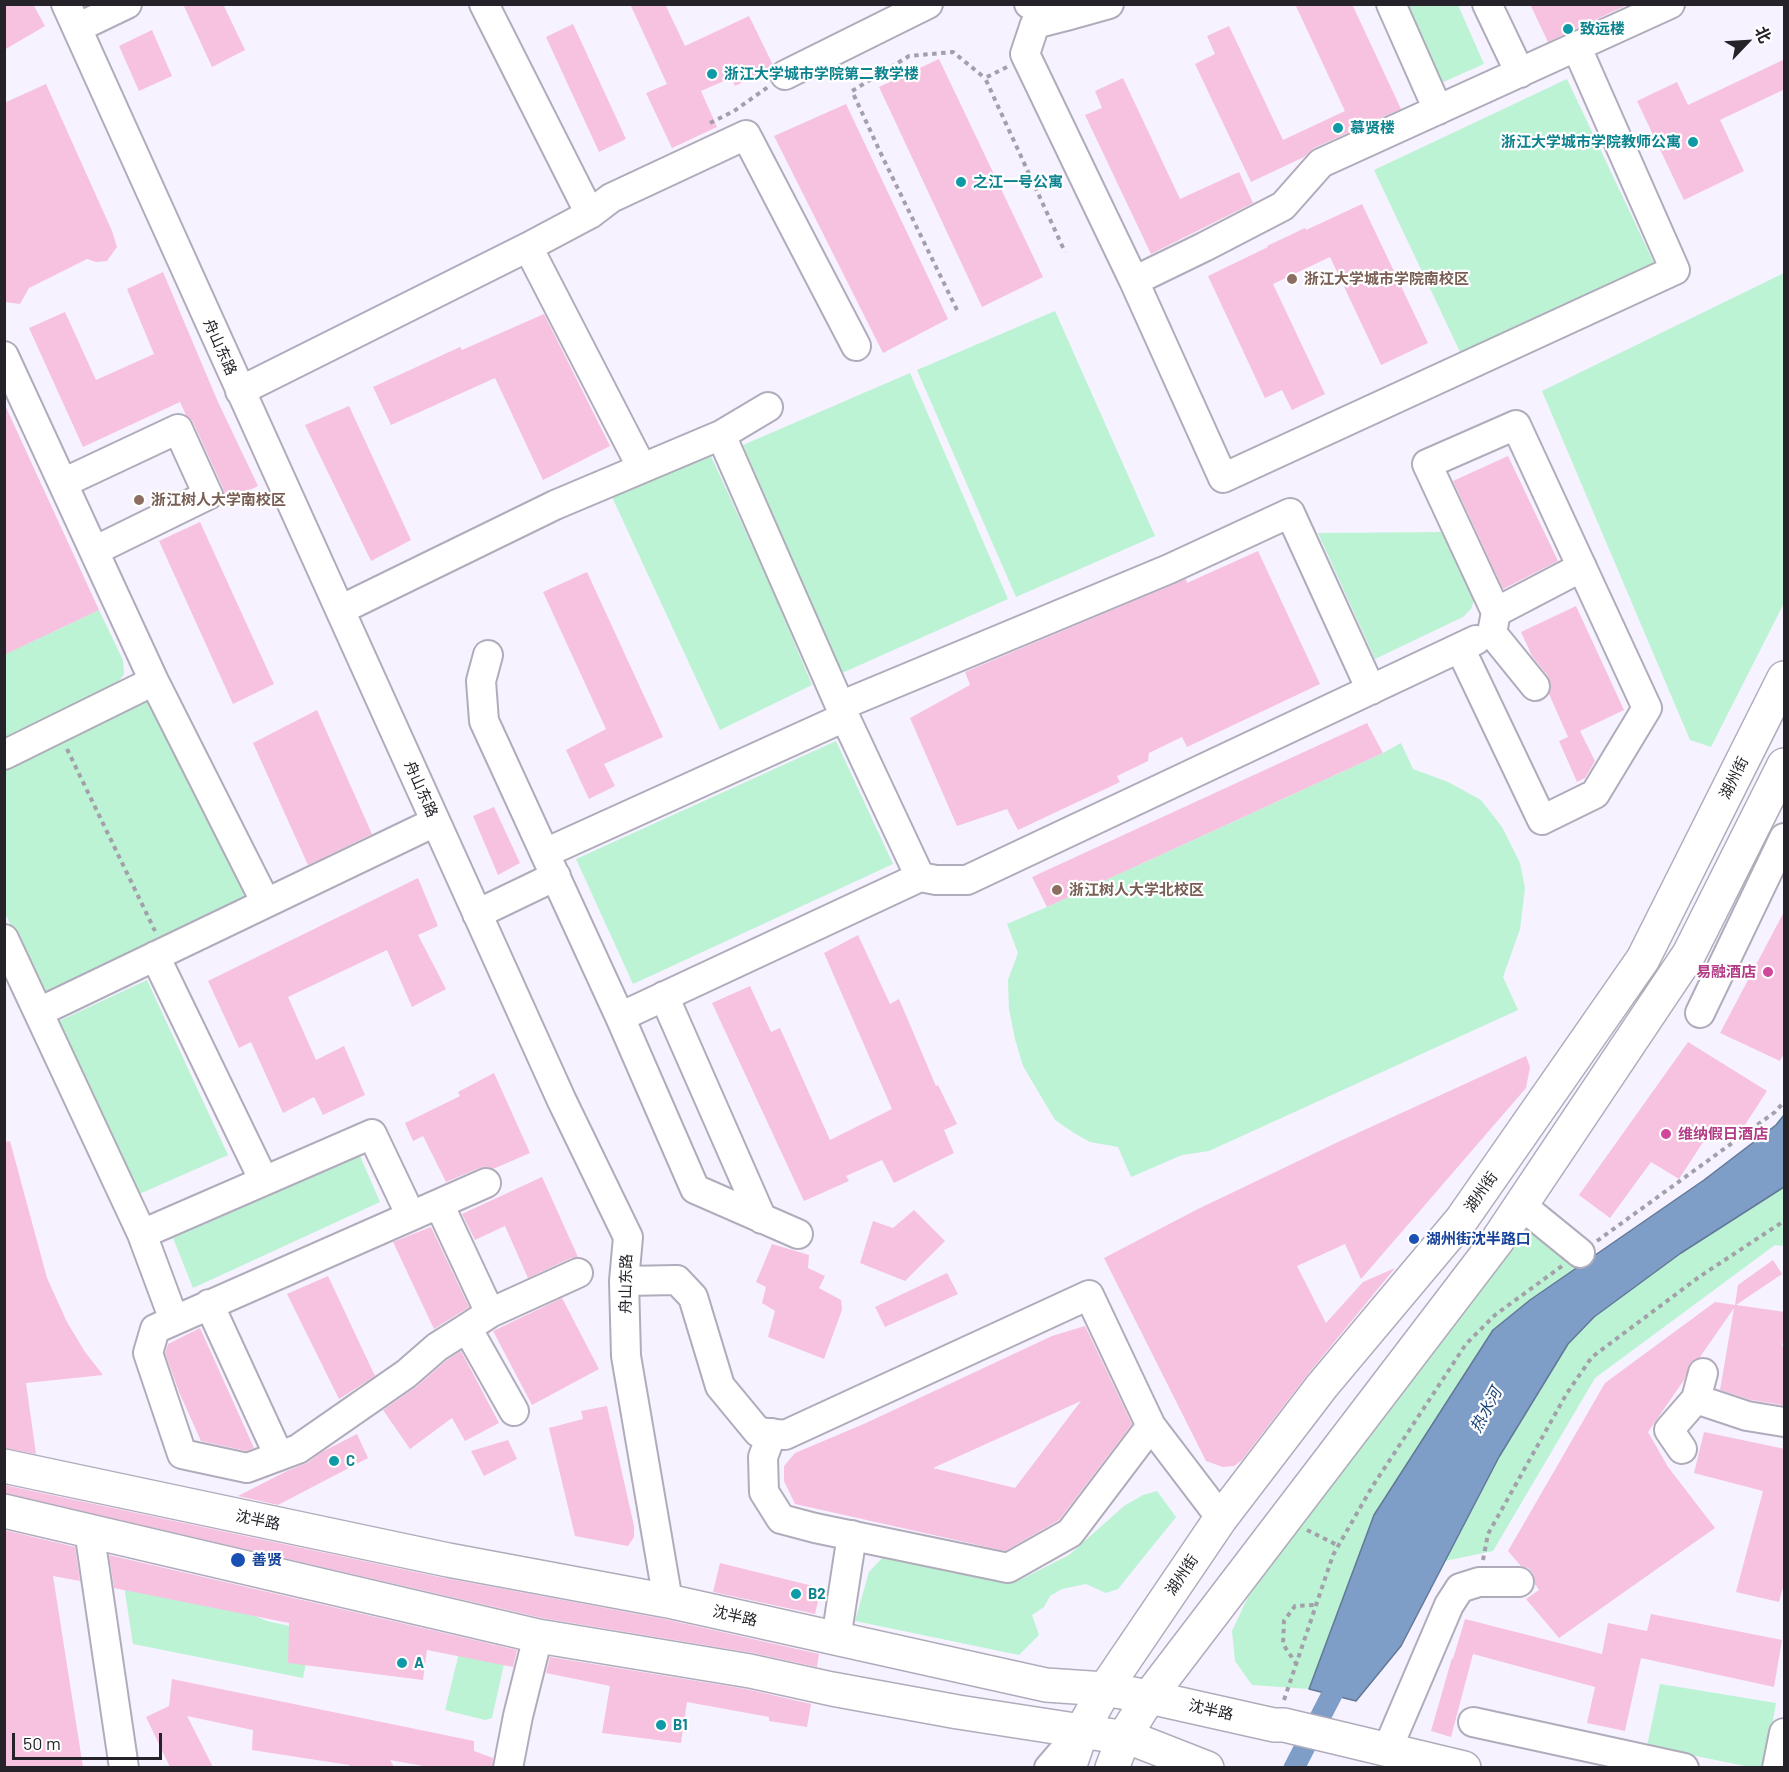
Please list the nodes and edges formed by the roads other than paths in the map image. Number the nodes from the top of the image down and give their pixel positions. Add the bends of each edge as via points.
1 (127, 4) edge
2 (484, 4) edge
3 (928, 4) edge
4 (1029, 4) edge
5 (1109, 4) edge
6 (1390, 4) edge
7 (1487, 4) edge
8 (1670, 4) edge
9 (71, 16) edge
10 (1066, 16) junction
11 (1577, 48) junction
12 (1520, 73) junction
13 (785, 75) road end
14 (1438, 110) junction
15 (590, 214) junction
16 (528, 247) junction
17 (1134, 281) junction
18 (856, 346) dead end
19 (4, 356) edge
20 (240, 391) junction
21 (768, 407) dead end
22 (721, 435) junction
23 (642, 468) junction
24 (63, 483) junction
25 (94, 551) junction
26 (1582, 567) junction
27 (340, 610) junction
28 (1494, 623) junction
29 (1461, 648) junction
30 (488, 655) dead end
31 (1785, 678) edge
32 (154, 681) junction
33 (1535, 686) dead end
34 (1371, 690) junction
35 (843, 711) junction
36 (4, 755) edge
37 (1785, 765) edge
38 (435, 822) junction
39 (1782, 851) edge
40 (550, 864) junction
41 (920, 877) junction
42 (266, 903) junction
43 (477, 914) junction
44 (4, 939) edge
45 (160, 954) junction
46 (664, 996) junction
47 (39, 1012) junction
48 (1700, 1012) dead end
49 (620, 1017) junction
50 (264, 1181) junction
51 (486, 1183) dead end
52 (439, 1204) junction
53 (1521, 1205) junction
54 (411, 1216) junction
55 (762, 1219) junction
56 (142, 1234) junction
57 (798, 1234) dead end
58 (1580, 1253) road end
59 (578, 1273) dead end
60 (624, 1281) junction
61 (210, 1304) junction
62 (490, 1313) junction
63 (174, 1320) junction
64 (466, 1328) junction
65 (514, 1411) dead end
66 (1785, 1422) edge
67 (1151, 1426) junction
68 (772, 1433) junction
69 (1682, 1449) dead end
70 (279, 1456) junction
71 (4, 1466) edge
72 (4, 1511) edge
73 (1221, 1518) junction
74 (89, 1530) junction
75 (852, 1535) junction
76 (1519, 1582) dead end
77 (668, 1601) junction
78 (538, 1636) junction
79 (836, 1639) junction
80 (1105, 1689) junction
81 (1149, 1697) junction
82 (1473, 1722) dead end
83 (1082, 1730) junction
84 (1785, 1733) edge
85 (1124, 1737) junction
86 (1375, 1747) junction
87 (124, 1767) edge
88 (508, 1767) edge
89 (1049, 1767) edge
90 (1069, 1767) edge
91 (1112, 1767) edge
92 (1207, 1767) edge
93 (1464, 1767) edge
94 (1684, 1767) edge
95 (1777, 1767) edge

1 - 9 street
2 - 15 street
3 - 13 street
4 - 10 street
5 - 10 street
6 - 14 street
7 - 12 street
8 - 11 street
9 - 20 street, 舟山东路
10 - 17 street via 1035,24 1024,54
11 - 12 street
11 - 17 street via 1675,270 1223,478
12 - 14 street
14 - 17 street via 1321,163 1283,206
15 - 16 street
15 - 18 street via 611,198 746,135
16 - 20 street
16 - 23 street
19 - 24 street
20 - 27 street, 舟山东路
21 - 22 street
22 - 23 street
22 - 35 street
23 - 27 street via 555,505
24 - 25 street
24 - 25 street via 178,429 208,495
25 - 32 street
26 - 28 street
26 - 28 street via 1516,425 1427,464
26 - 29 street via 1647,708 1595,794 1542,820
27 - 38 street, 舟山东路
28 - 29 street
28 - 33 street
29 - 34 street
30 - 40 street via 481,681 484,721
31 - 73 main road, 湖州街 via 1643,959 1462,1219 1322,1386
32 - 36 street
32 - 42 street
34 - 35 street via 1290,513
34 - 41 street via 967,880
35 - 40 street
35 - 41 street
37 - 53 main road via 1689,954
38 - 42 street
38 - 43 street, 舟山东路
39 - 48 street
40 - 43 street
40 - 49 street
41 - 46 street
42 - 45 street
43 - 60 street, 舟山东路 via 628,1237
44 - 47 street
45 - 47 street
45 - 50 street
46 - 49 street
46 - 55 street
47 - 56 street
49 - 55 street via 695,1189
50 - 54 street via 372,1134
50 - 56 street
51 - 52 street
52 - 54 street
52 - 62 street
53 - 58 street
53 - 81 main road
54 - 61 street
55 - 57 street
56 - 63 street
59 - 62 street
60 - 68 street via 677,1280 693,1297 720,1386 758,1432
60 - 77 street, 舟山东路 via 626,1356
61 - 63 street
61 - 70 street
62 - 64 street
63 - 70 street via 155,1329 148,1353 182,1454 247,1468
64 - 65 street
64 - 70 street via 298,1449
66 - 69 street via 1747,1416 1700,1386 1669,1430
67 - 68 street via 1089,1295 785,1435
67 - 73 street
67 - 75 street via 1070,1533 1008,1568
68 - 75 street via 763,1457 764,1492 780,1518
71 - 77 main road, 沈半路 via 448,1560
72 - 74 main road
73 - 80 main road, 湖州街
74 - 78 main road
74 - 87 street
75 - 79 street
76 - 86 street via 1479,1582 1460,1588
77 - 79 main road, 沈半路
78 - 83 main road via 750,1671 958,1712
78 - 88 street
79 - 80 main road, 沈半路 via 1046,1685
80 - 81 main road, 沈半路
80 - 83 main road, 湖州街
81 - 85 main road
81 - 86 main road, 沈半路
82 - 94 street
83 - 85 main road
83 - 89 street
83 - 90 main road, 湖州街
84 - 95 street
85 - 91 main road
85 - 92 main road
86 - 93 main road, 沈半路

